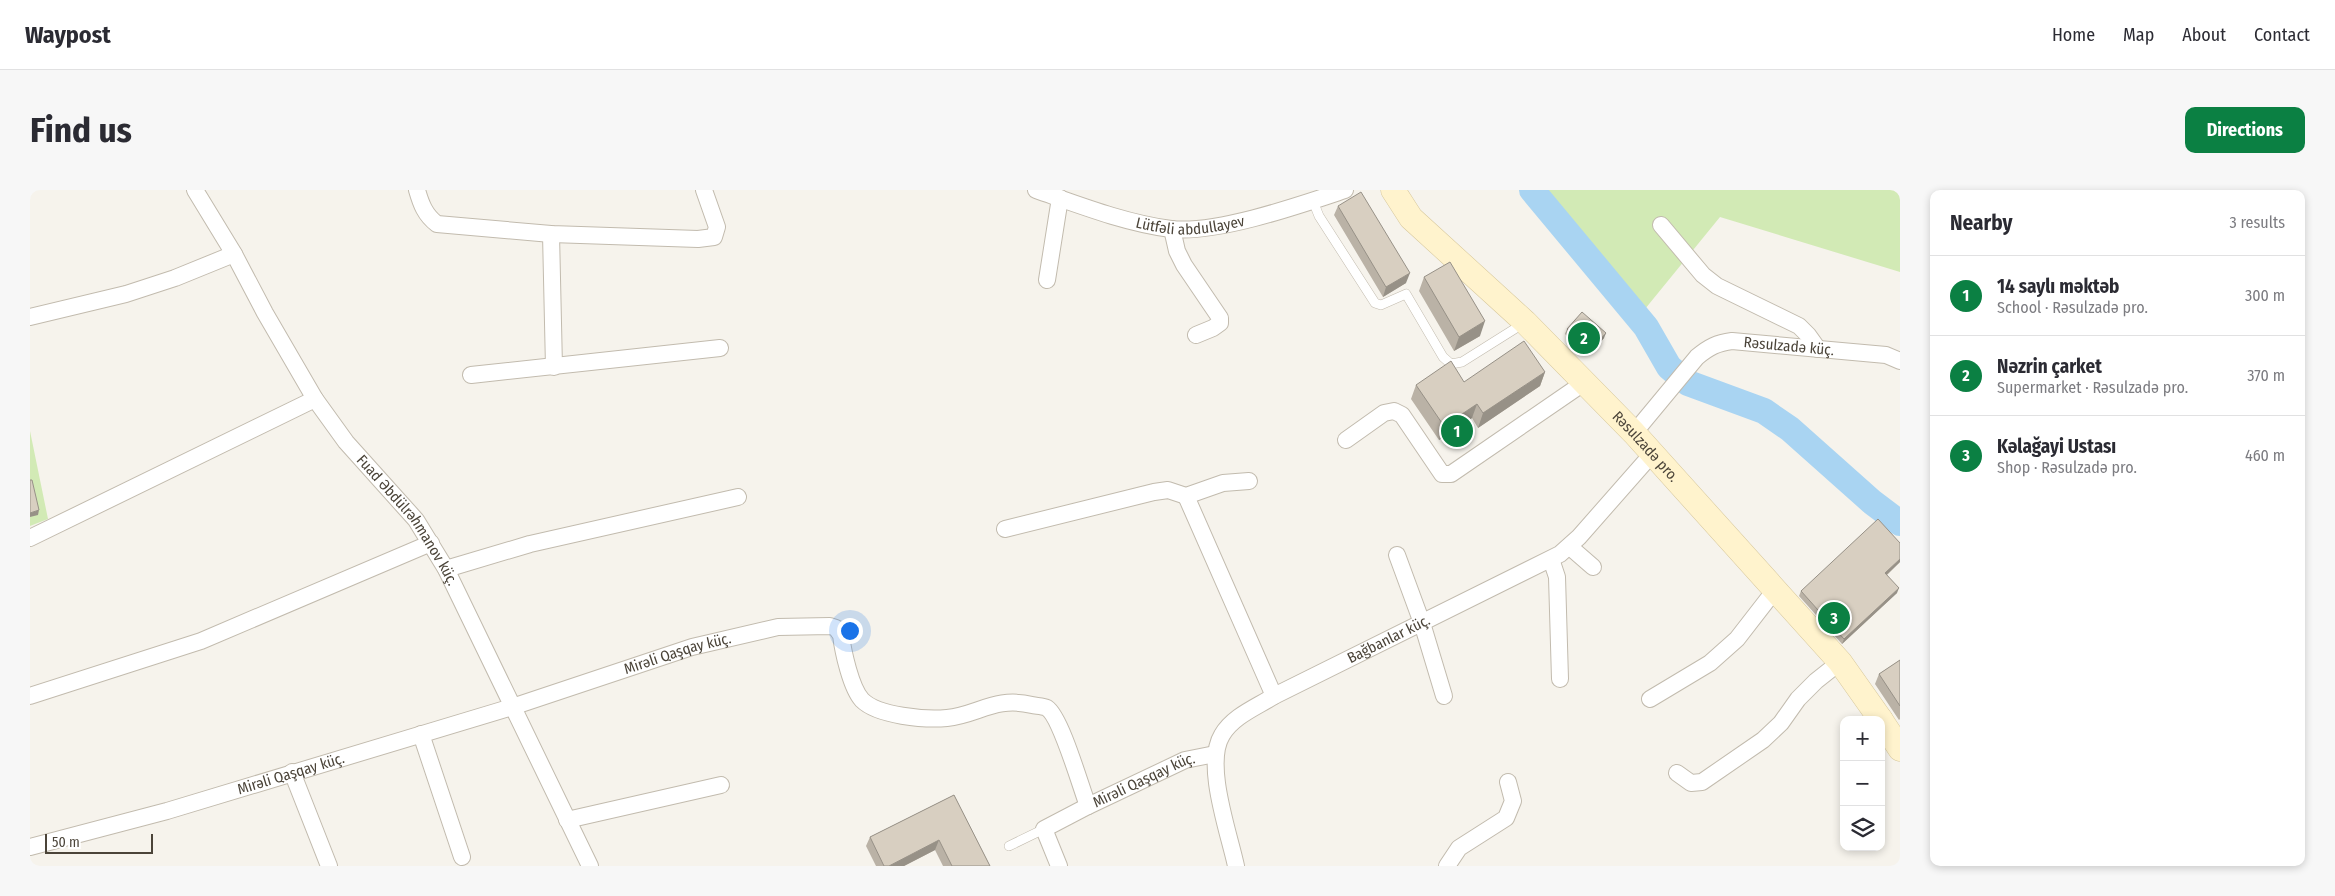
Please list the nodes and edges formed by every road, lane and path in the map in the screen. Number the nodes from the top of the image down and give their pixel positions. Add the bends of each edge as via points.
1 (195, 190) edge
2 (417, 190) edge
3 (704, 190) edge
4 (1036, 190) edge
5 (1345, 190) edge
6 (1393, 190) edge
7 (1060, 198) junction
8 (1313, 201) junction
9 (1661, 224) dead end
10 (1172, 229) junction
11 (551, 234) junction
12 (234, 254) junction
13 (1047, 280) dead end
14 (30, 317) edge
15 (1525, 322) junction
16 (1196, 335) dead end
17 (720, 348) dead end
18 (1818, 349) junction
19 (1900, 361) edge
20 (554, 367) junction
21 (471, 375) dead end
22 (1585, 382) junction
23 (315, 399) junction
24 (1634, 434) junction
25 (1346, 440) dead end
26 (1652, 454) junction
27 (1249, 480) dead end
28 (1186, 496) junction
29 (738, 497) dead end
30 (1006, 529) dead end
31 (30, 538) edge
32 (431, 543) junction
33 (1570, 547) junction
34 (1397, 555) dead end
35 (1551, 560) junction
36 (1593, 567) dead end
37 (446, 569) junction
38 (1775, 590) junction
39 (1422, 623) junction
40 (1840, 662) junction
41 (1560, 679) dead end
42 (30, 696) edge
43 (1274, 696) junction
44 (1444, 696) dead end
45 (1650, 699) dead end
46 (512, 706) junction
47 (1878, 716) edge
48 (1885, 726) edge
49 (421, 734) junction
50 (1900, 749) edge
51 (1215, 754) junction
52 (292, 772) junction
53 (1677, 773) dead end
54 (1508, 782) dead end
55 (720, 785) dead end
56 (1088, 806) junction
57 (567, 820) junction
58 (1044, 829) junction
59 (1009, 846) dead end
60 (30, 847) edge
61 (462, 857) dead end
62 (329, 866) edge
63 (590, 866) edge
64 (1059, 866) edge
65 (1236, 866) edge
66 (1447, 866) edge

1 - 12 street, Fuad Əbdülrəhmanov küç.
2 - 11 street via 422,206 437,224
3 - 11 street via 717,227 714,237
4 - 7 street, Lütfəli abdullayev
5 - 8 street, Lütfəli abdullayev
6 - 15 street, Rəsulzadə pro. via 1411,218
7 - 10 street, Lütfəli abdullayev
7 - 13 street
8 - 10 street, Lütfəli abdullayev via 1210,227
8 - 15 lane via 1319,216 1375,303 1381,305 1406,294 1443,357 1451,364 1462,362
9 - 18 street via 1703,275 1717,286 1799,326
10 - 16 street via 1184,265 1220,318 1220,323 1213,328
11 - 20 street
12 - 14 street via 126,294
12 - 23 street, Fuad Əbdülrəhmanov küç. via 264,313
15 - 22 street, Rəsulzadə pro.
17 - 20 street
18 - 19 street, Rəsulzadə küç. via 1886,355
18 - 24 street, Rəsulzadə küç. via 1732,341 1708,348
20 - 21 street
22 - 24 street, Rəsulzadə pro.
22 - 25 street via 1451,474 1442,474 1402,415 1394,410 1384,413
23 - 31 street
23 - 32 street, Fuad Əbdülrəhmanov küç. via 346,442 403,503
24 - 26 street, Rəsulzadə pro.
26 - 33 street, Bağbanlar küç.
26 - 38 street, Rəsulzadə pro.
27 - 28 street via 1223,483
28 - 30 street via 1168,490 1154,492
28 - 43 street
29 - 37 street via 530,544
32 - 37 street, Fuad Əbdülrəhmanov küç.
32 - 42 street via 200,641
33 - 35 street, Bağbanlar küç.
33 - 36 street
34 - 39 street
35 - 39 street, Bağbanlar küç.
35 - 41 street via 1557,577
37 - 46 street, Fuad Əbdülrəhmanov küç.
38 - 40 street, Rəsulzadə pro.
38 - 45 street via 1737,639 1710,663
39 - 43 street, Bağbanlar küç.
39 - 44 street
40 - 47 street, Rəsulzadə pro.
40 - 53 street via 1798,699 1763,740 1702,782 1691,783
43 - 51 street, Bağbanlar küç. via 1234,721 1221,735
46 - 49 street, Mirəli Qaşqay küç.
46 - 56 street, Mirəli Qaşqay küç. via 692,647 778,627 830,626 841,635 854,685 862,700 877,710 910,717 947,718 996,704 1022,703 1047,708 1057,720
46 - 57 street, Fuad Əbdülrəhmanov küç.
48 - 50 street, Rəsulzadə pro.
49 - 52 street, Mirəli Qaşqay küç.
49 - 61 street
51 - 56 street, Mirəli Qaşqay küç. via 1185,760
51 - 65 street, Bağbanlar küç. via 1217,783
52 - 60 street, Mirəli Qaşqay küç. via 166,811
52 - 62 street
54 - 66 street via 1513,801 1506,818 1459,848
55 - 57 street
56 - 58 street
57 - 63 street, Fuad Əbdülrəhmanov küç.
58 - 59 lane
58 - 64 street

